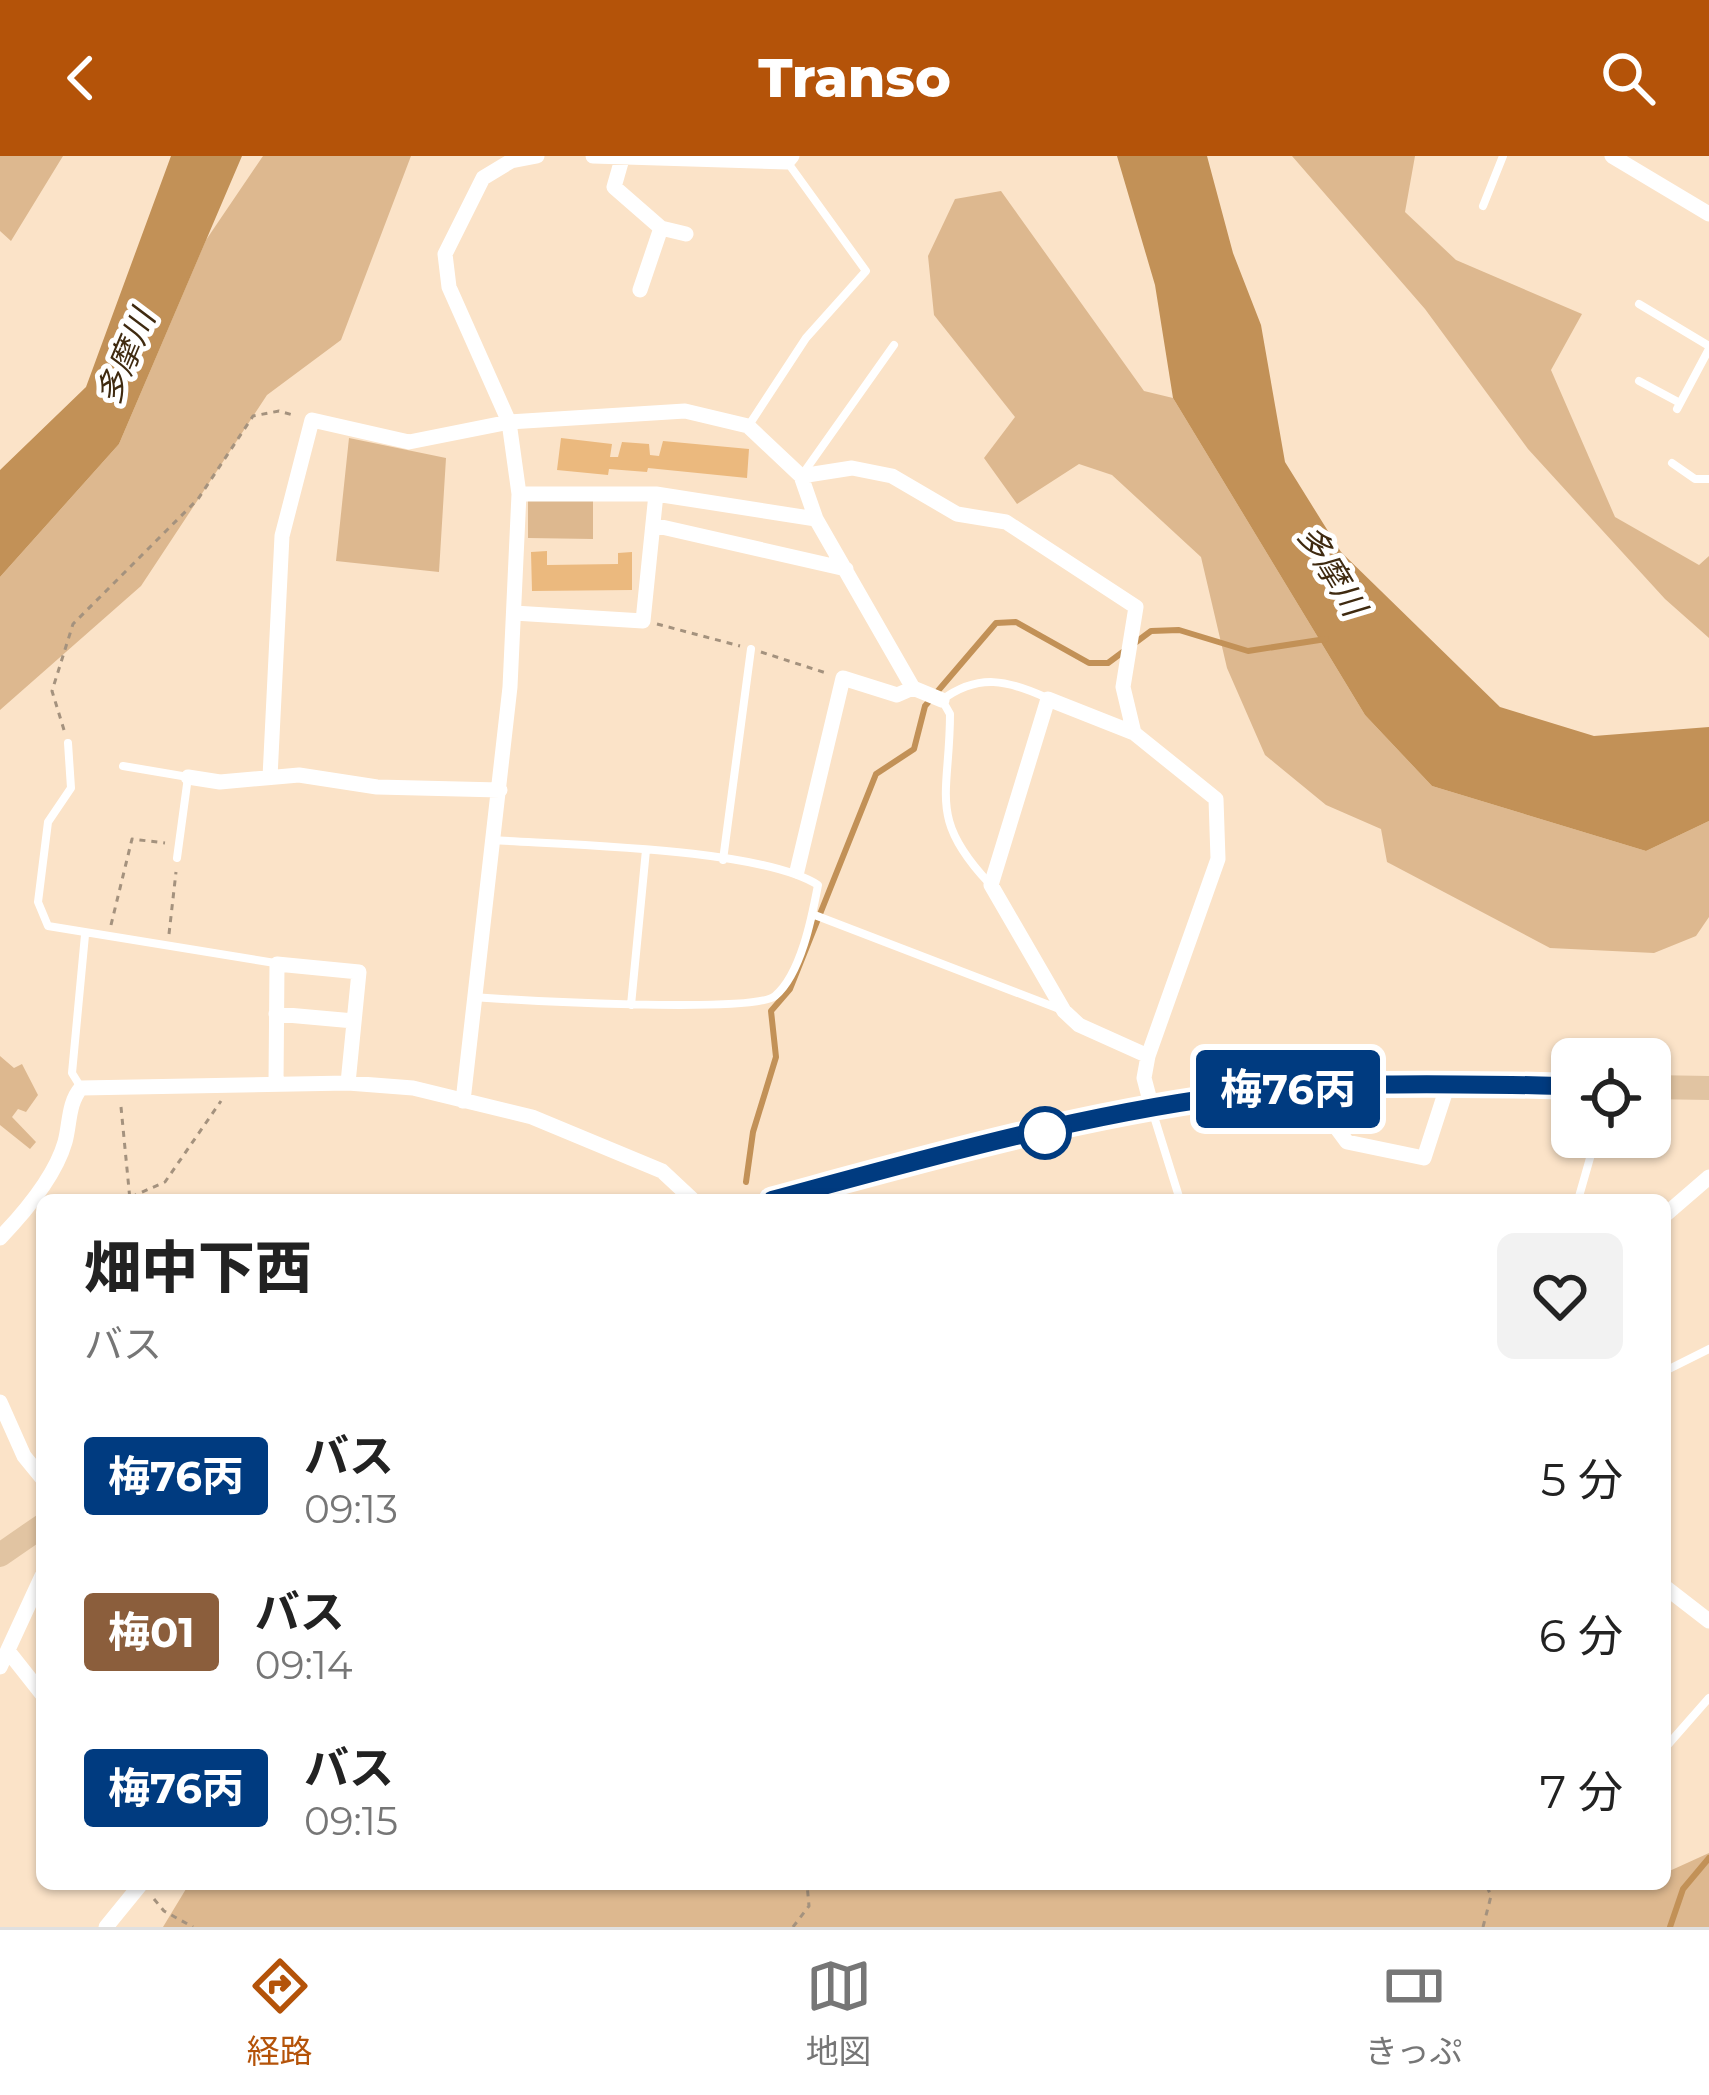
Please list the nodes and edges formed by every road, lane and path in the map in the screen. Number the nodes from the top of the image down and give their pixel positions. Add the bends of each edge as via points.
1 (537, 156) edge
2 (593, 156) edge
3 (1503, 156) edge
4 (1612, 156) edge
5 (622, 159) edge
6 (790, 159) edge
7 (1483, 206) dead end
8 (1709, 214) edge
9 (661, 228) junction
10 (686, 233) dead end
11 (640, 290) dead end
12 (1639, 304) dead end
13 (894, 345) dead end
14 (1709, 347) edge
15 (1639, 381) dead end
16 (311, 420) junction
17 (509, 422) junction
18 (748, 426) junction
19 (1672, 463) dead end
20 (801, 476) junction
21 (1709, 479) edge
22 (519, 494) junction
23 (656, 494) junction
24 (816, 519) junction
25 (653, 525) junction
26 (846, 569) junction
27 (514, 614) junction
28 (751, 649) dead end
29 (913, 688) junction
30 (1048, 699) junction
31 (942, 700) junction
32 (1134, 734) junction
33 (68, 743) joint
34 (123, 766) dead end
35 (188, 777) junction
36 (271, 777) junction
37 (500, 790) junction
38 (491, 839) junction
39 (179, 845) junction
40 (646, 850) junction
41 (177, 858) joint
42 (723, 860) junction
43 (797, 871) junction
44 (991, 885) junction
45 (812, 914) junction
46 (85, 935) junction
47 (108, 938) junction
48 (169, 947) junction
49 (277, 964) junction
50 (472, 998) junction
51 (631, 1005) junction
52 (1064, 1011) junction
53 (277, 1014) junction
54 (354, 1021) junction
55 (1148, 1056) junction
56 (348, 1083) junction
57 (276, 1084) junction
58 (1448, 1084) junction
59 (242, 1085) junction
60 (1551, 1086) edge
61 (123, 1087) junction
62 (1671, 1087) edge
63 (81, 1088) junction
64 (1299, 1088) junction
65 (1709, 1088) edge
66 (463, 1101) junction
67 (1152, 1108) junction
68 (1590, 1158) edge
69 (1709, 1177) edge
70 (129, 1194) edge
71 (140, 1194) edge
72 (687, 1194) edge
73 (797, 1194) edge
74 (1178, 1194) edge
75 (1579, 1194) edge
76 (1671, 1211) edge
77 (0, 1238) edge
78 (1709, 1349) edge
79 (1671, 1368) edge
80 (0, 1402) edge
81 (36, 1471) edge
82 (36, 1530) edge
83 (0, 1555) edge
84 (36, 1589) edge
85 (1671, 1592) edge
86 (1709, 1621) edge
87 (4, 1659) edge
88 (36, 1688) edge
89 (1709, 1698) edge
90 (1671, 1741) edge
91 (807, 1890) edge
92 (1488, 1890) edge
93 (147, 1891) edge
94 (106, 1927) edge
95 (193, 1927) edge
96 (793, 1927) edge
97 (1484, 1927) edge

1 - 17 street via 511,160 483,178 445,254 449,286
2 - 5 street
3 - 7 lane
4 - 8 street
5 - 6 street
5 - 9 street via 614,187
6 - 18 lane via 866,271 806,338
9 - 10 street
9 - 11 street
12 - 14 lane
13 - 20 lane
14 - 15 lane via 1679,406
16 - 17 street via 409,442
16 - 33 path via 279,411 253,416 198,499 73,624 52,691
16 - 36 street via 282,536
17 - 18 street via 685,411
17 - 22 street
18 - 20 street
19 - 21 lane
20 - 24 street
20 - 32 street via 852,468 892,476 957,514 1006,522 1136,607 1123,687
22 - 23 street
22 - 27 street
23 - 24 street
23 - 25 street
24 - 26 street
25 - 26 street
25 - 27 street via 643,621
26 - 29 street
27 - 37 street
28 - 42 lane
29 - 31 street
29 - 43 street via 897,695 843,678
30 - 31 lane via 1008,680 963,684
30 - 32 street
30 - 44 street
31 - 44 lane via 950,714 946,818 957,849
32 - 55 street via 1216,799 1218,859
33 - 46 lane via 71,788 48,822 38,902 48,926
34 - 35 lane
35 - 36 street
35 - 39 lane
36 - 37 street
37 - 38 street
38 - 40 lane
38 - 50 street
39 - 41 lane
39 - 47 path via 132,838
40 - 42 lane
40 - 51 lane
41 - 48 path
42 - 43 lane
43 - 45 lane via 818,885
44 - 52 street
45 - 51 lane via 780,992 763,1004
45 - 52 lane
46 - 47 lane
46 - 63 lane via 72,1073
47 - 48 lane
48 - 49 lane
49 - 53 street
49 - 54 street via 358,973
50 - 51 lane
50 - 66 street
52 - 55 street
53 - 54 street
53 - 57 street
54 - 56 street
55 - 67 street
56 - 57 street
56 - 66 street
57 - 59 street
58 - 60 main road
58 - 64 main road
58 - 64 street via 1424,1158 1347,1142 1330,1120 1303,1109
59 - 61 street
59 - 71 path via 221,1100 165,1182
61 - 63 street
61 - 70 path
62 - 65 main road
63 - 77 street via 64,1147
64 - 67 main road
66 - 72 street via 532,1117 662,1171
67 - 73 main road
67 - 74 lane
68 - 75 lane
69 - 76 street
78 - 79 lane
80 - 81 street
82 - 83 main road
84 - 87 street
85 - 86 street
87 - 88 street
89 - 90 lane
91 - 96 path via 808,1906
92 - 97 path
93 - 94 street
93 - 95 path

